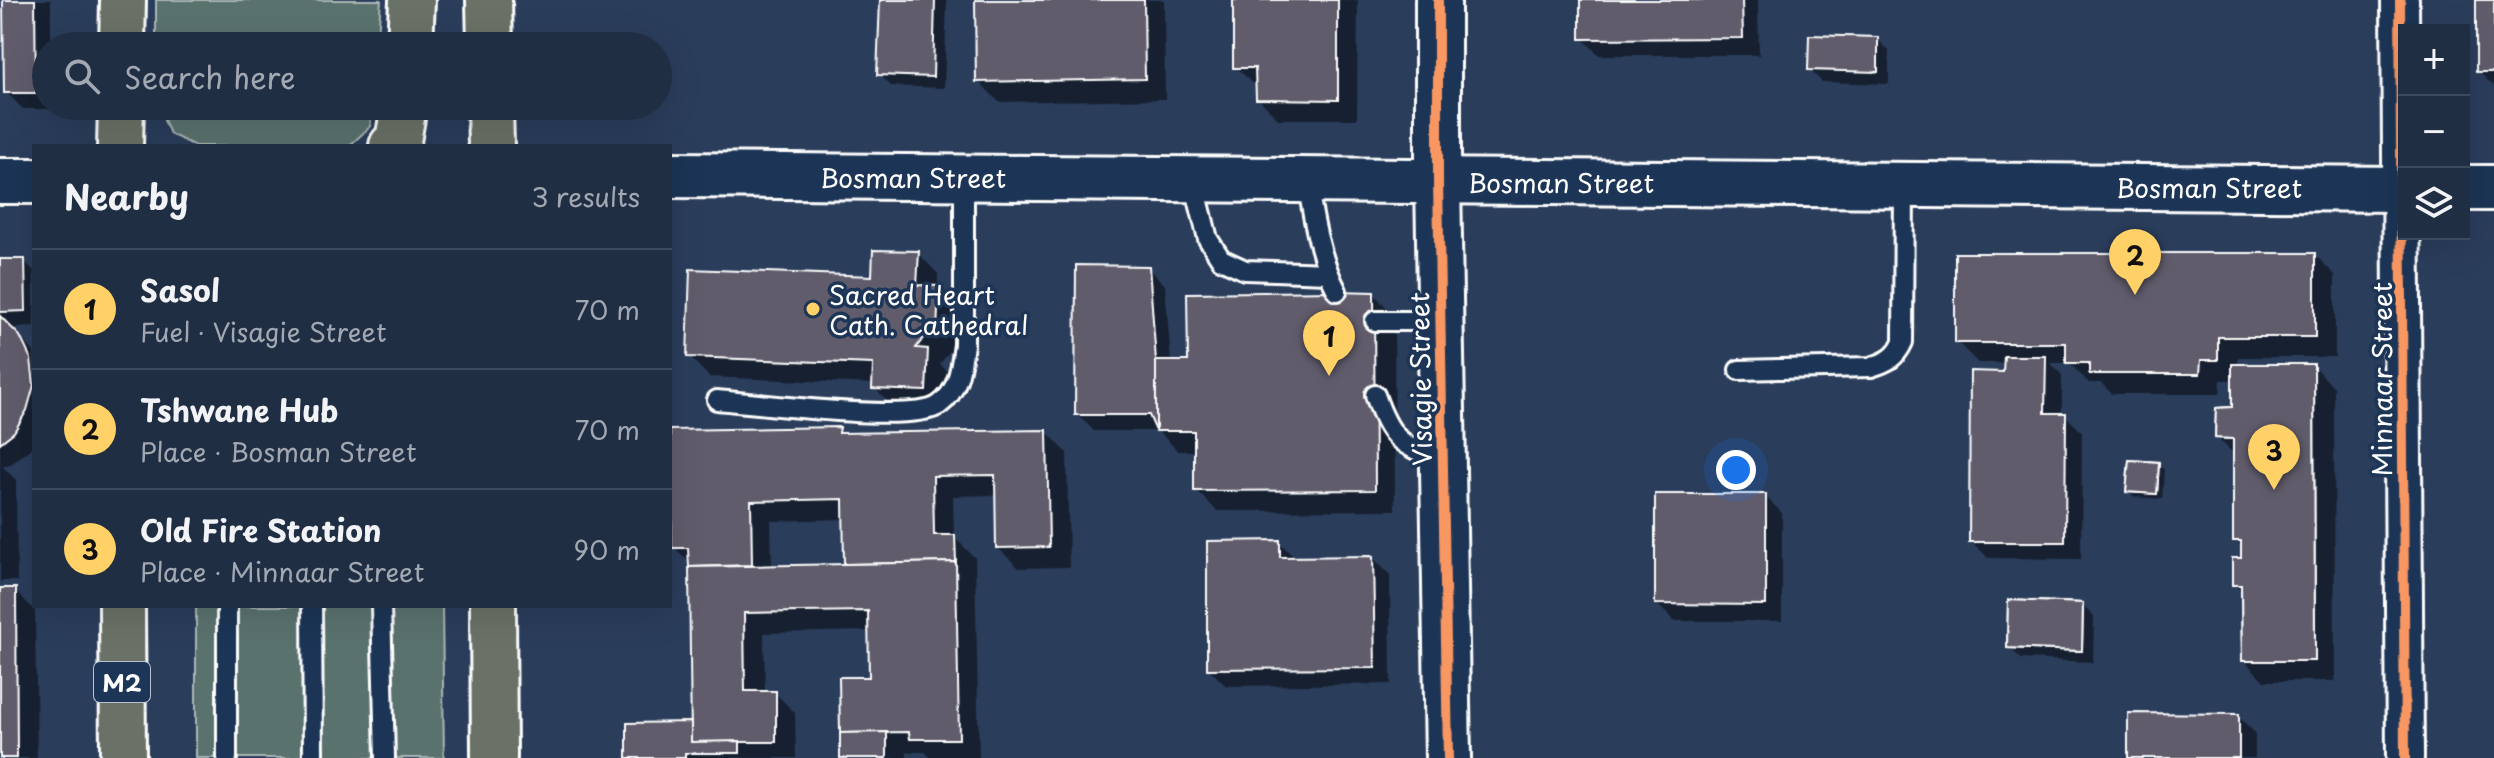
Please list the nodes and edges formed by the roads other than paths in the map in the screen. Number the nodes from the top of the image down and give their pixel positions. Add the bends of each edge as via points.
1 (123, 0) edge
2 (412, 0) edge
3 (489, 0) edge
4 (1438, 0) edge
5 (2400, 0) edge
6 (122, 32) edge
7 (411, 32) edge
8 (490, 32) edge
9 (121, 120) edge
10 (402, 120) edge
11 (490, 120) edge
12 (120, 144) edge
13 (394, 144) edge
14 (491, 144) edge
15 (2403, 168) edge
16 (672, 175) edge
17 (964, 178) junction
18 (1193, 178) junction
19 (1307, 180) junction
20 (0, 181) edge
21 (32, 181) edge
22 (1438, 181) junction
23 (1904, 185) junction
24 (2470, 188) edge
25 (2494, 188) edge
26 (2398, 189) edge
27 (2403, 240) edge
28 (1328, 273) junction
29 (1337, 291) dead end
30 (1375, 321) dead end
31 (1441, 321) junction
32 (1739, 370) dead end
33 (1375, 395) dead end
34 (717, 400) dead end
35 (1443, 462) junction
36 (122, 608) edge
37 (227, 608) edge
38 (312, 608) edge
39 (381, 608) edge
40 (493, 608) edge
41 (123, 758) edge
42 (227, 758) edge
43 (313, 758) edge
44 (385, 758) edge
45 (494, 758) edge
46 (1448, 758) edge
47 (2405, 758) edge

1 - 6 main road
2 - 7 main road
3 - 8 main road
4 - 22 main road, Visagie Street
5 - 15 street, Minnaar Street
9 - 12 main road
10 - 13 main road
11 - 14 main road
16 - 17 main road, Bosman Street
17 - 18 main road, Bosman Street
17 - 34 lane via 964,344 952,395 937,407 918,412 867,413
18 - 19 main road, Bosman Street
18 - 28 lane via 1208,239 1221,259 1245,270
19 - 22 main road, Bosman Street
19 - 28 lane
20 - 21 main road
22 - 23 main road, Bosman Street
22 - 31 main road, Visagie Street
23 - 26 main road, Bosman Street
23 - 32 lane via 1903,342 1897,355 1871,367
24 - 25 main road
27 - 47 street, Minnaar Street
28 - 29 lane
30 - 31 lane
31 - 35 main road, Visagie Street
33 - 35 lane via 1385,425 1402,445
35 - 46 main road, Visagie Street
36 - 41 main road, M2
37 - 42 lane
38 - 43 lane
39 - 44 lane
40 - 45 main road

